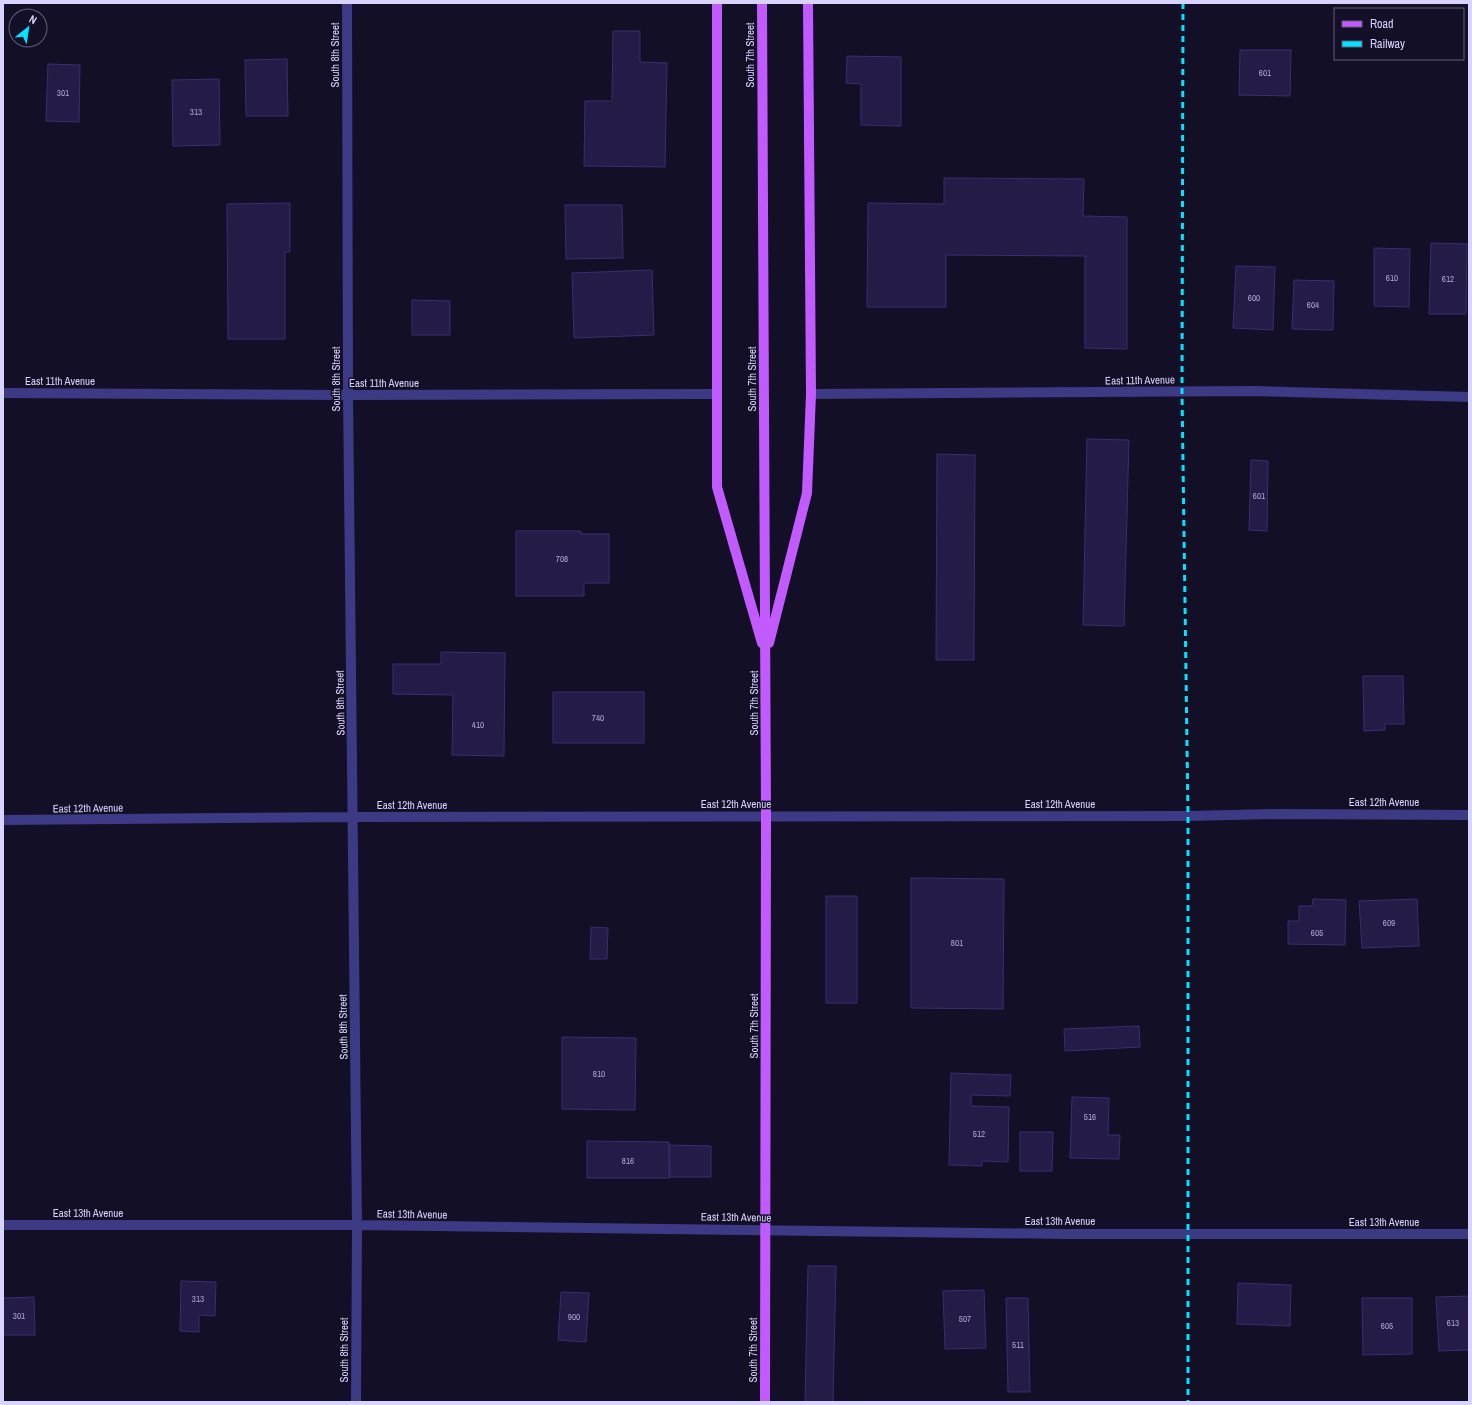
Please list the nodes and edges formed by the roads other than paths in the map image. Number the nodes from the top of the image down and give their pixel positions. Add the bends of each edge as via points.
1 (347, 3) edge
2 (717, 3) edge
3 (762, 3) edge
4 (808, 3) edge
5 (3, 393) edge
6 (716, 394) junction
7 (811, 394) junction
8 (348, 395) junction
9 (1469, 397) edge
10 (766, 656) junction
11 (1469, 815) edge
12 (766, 816) junction
13 (353, 817) junction
14 (3, 820) edge
15 (3, 1225) edge
16 (357, 1225) junction
17 (766, 1230) junction
18 (1469, 1234) edge
19 (356, 1402) edge
20 (765, 1402) edge

1 - 8 street, South 8th Street
2 - 6 main road
3 - 10 main road, South 7th Street
4 - 7 main road
5 - 8 street, East 11th Avenue
6 - 8 street, East 11th Avenue
6 - 10 main road via 717,487
7 - 9 street, East 11th Avenue via 1256,391
7 - 10 main road via 807,493
8 - 13 street, South 8th Street
10 - 12 main road, South 7th Street
11 - 12 street, East 12th Avenue
12 - 13 street, East 12th Avenue
12 - 17 main road, South 7th Street
13 - 14 street, East 12th Avenue
13 - 16 street, South 8th Street
15 - 16 street, East 13th Avenue
16 - 17 street, East 13th Avenue
16 - 19 street, South 8th Street
17 - 18 street, East 13th Avenue via 1074,1234
17 - 20 main road, South 7th Street

